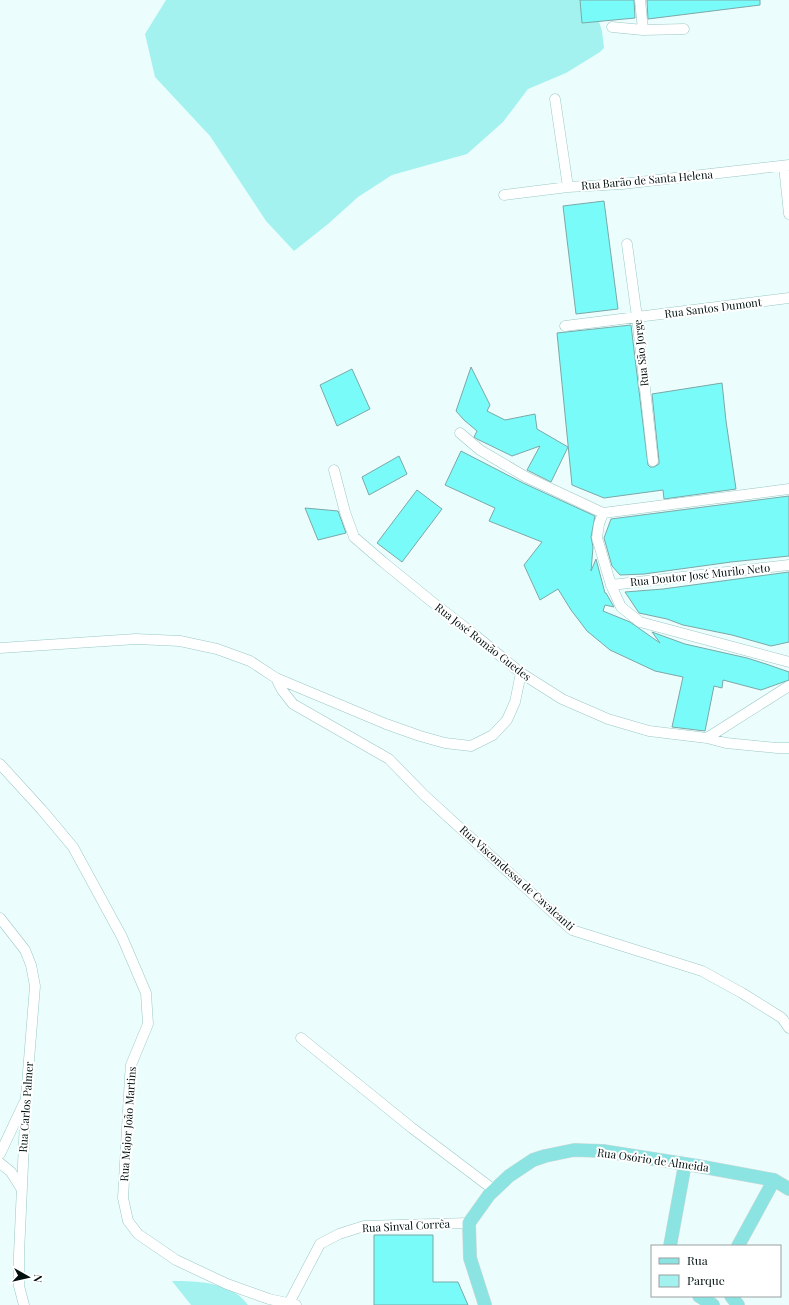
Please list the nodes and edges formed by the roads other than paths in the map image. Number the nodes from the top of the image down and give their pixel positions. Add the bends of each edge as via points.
1 (640, 0) edge
2 (612, 27) dead end
3 (684, 29) dead end
4 (643, 30) junction
5 (555, 99) dead end
6 (787, 166) edge
7 (568, 186) junction
8 (504, 195) dead end
9 (789, 214) edge
10 (627, 244) dead end
11 (789, 298) edge
12 (637, 317) junction
13 (565, 326) dead end
14 (460, 433) dead end
15 (653, 461) dead end
16 (334, 470) dead end
17 (789, 489) edge
18 (603, 513) junction
19 (789, 566) edge
20 (611, 585) junction
21 (0, 648) edge
22 (789, 662) edge
23 (521, 673) junction
24 (276, 678) junction
25 (789, 686) edge
26 (707, 738) junction
27 (789, 748) edge
28 (0, 764) edge
29 (0, 918) edge
30 (789, 1028) edge
31 (301, 1038) dead end
32 (26, 1097) junction
33 (0, 1154) edge
34 (0, 1163) edge
35 (685, 1164) junction
36 (774, 1180) junction
37 (22, 1189) junction
38 (789, 1189) edge
39 (494, 1190) junction
40 (469, 1224) junction
41 (670, 1245) edge
42 (739, 1245) edge
43 (700, 1297) edge
44 (732, 1297) edge
45 (264, 1301) edge
46 (24, 1305) edge
47 (291, 1305) edge
48 (485, 1305) edge
49 (712, 1305) edge
50 (738, 1305) edge

1 - 4 street
2 - 4 street
3 - 4 street
5 - 7 street
6 - 7 street, Rua Barão de Santa Helena via 622,184
6 - 9 street
7 - 8 street, Rua Barão de Santa Helena
10 - 12 street, Rua São Jorge
11 - 12 street, Rua Santos Dumont
12 - 13 street, Rua Santos Dumont
12 - 15 street, Rua São Jorge
14 - 18 street via 480,450 526,477
16 - 23 street, Rua José Romão Guedes via 354,537
17 - 18 street
18 - 20 street via 597,538
19 - 20 street, Rua Doutor José Murilo Neto
20 - 22 street via 621,607 640,622
21 - 24 street via 136,639 180,641 216,649 250,661
23 - 24 street via 515,702 507,720 493,735 471,746 445,743 420,736
23 - 26 street, Rua José Romão Guedes via 562,699 608,719 649,731
24 - 30 street, Rua Viscondessa de Cavalcanti via 293,704 389,759 424,795 572,930 702,971 782,1018
25 - 26 street
26 - 27 street, Rua José Romão Guedes via 726,743
28 - 45 street, Rua Major João Martins via 73,847 122,937 146,993 148,1024 131,1066 130,1077 123,1198 128,1221 138,1234 176,1260
29 - 32 street, Rua Carlos Palmer via 25,950 35,986
31 - 39 street via 412,1128
32 - 33 street
32 - 37 street, Rua Carlos Palmer
34 - 37 street via 11,1172
35 - 36 main road, Rua Osório de Almeida
35 - 39 main road, Rua Osório de Almeida via 603,1151 574,1150 533,1160 508,1176
35 - 41 main road
36 - 38 main road, Rua Osório de Almeida
36 - 42 main road
37 - 46 street, Rua Carlos Palmer via 19,1286
39 - 40 main road, Rua Osório de Almeida
40 - 47 street, Rua Sinval Corrêa via 364,1226 339,1234 320,1244
40 - 48 main road via 470,1258
43 - 49 main road
44 - 50 main road
45 - 47 street, Rua Major João Martins

